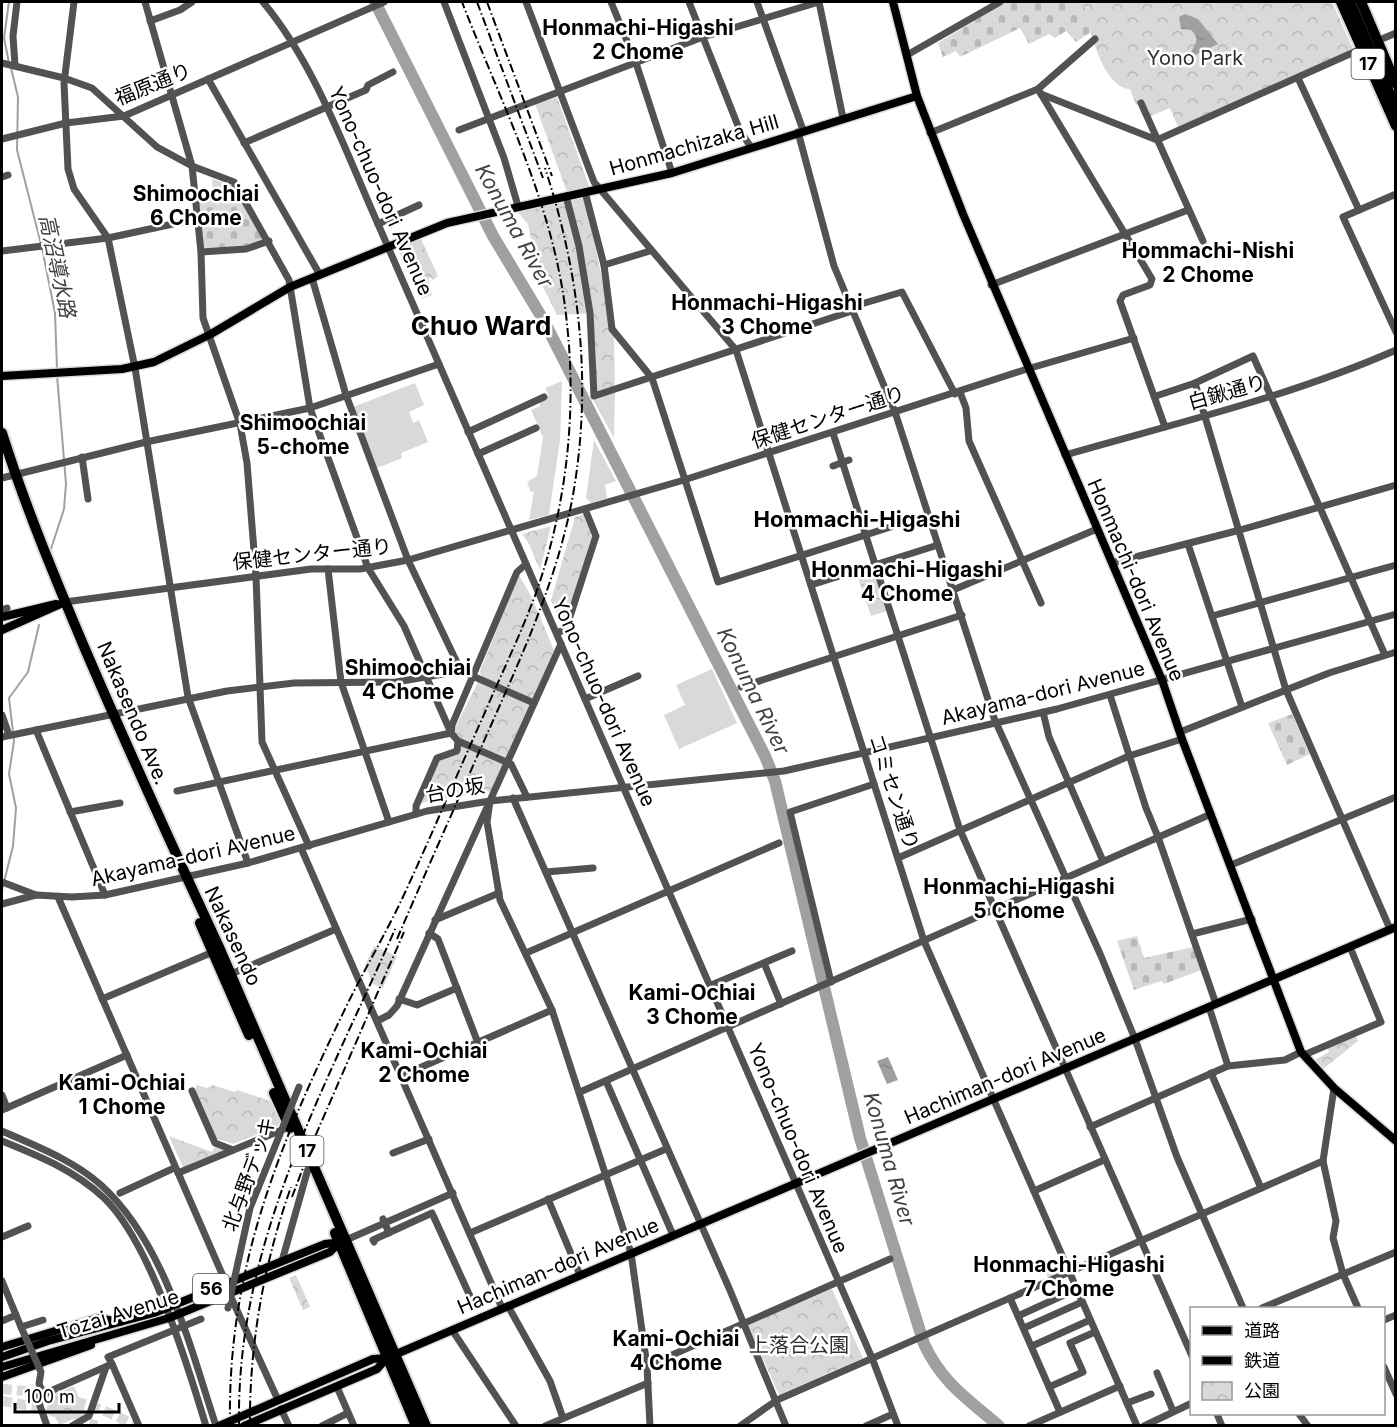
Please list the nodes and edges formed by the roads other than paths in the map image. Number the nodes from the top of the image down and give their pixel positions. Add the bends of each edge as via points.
1 (17, 2) edge
2 (74, 2) edge
3 (145, 2) edge
4 (192, 2) edge
5 (263, 2) edge
6 (384, 2) edge
7 (444, 2) edge
8 (526, 2) edge
9 (611, 2) edge
10 (689, 2) edge
11 (757, 2) edge
12 (819, 2) edge
13 (893, 2) edge
14 (1000, 2) edge
15 (1341, 2) edge
16 (1350, 2) edge
17 (1361, 2) edge
18 (1368, 2) edge
19 (763, 18) junction
20 (150, 21) junction
21 (1395, 33) edge
22 (703, 37) junction
23 (1384, 38) junction
24 (1095, 39) dead end
25 (293, 41) junction
26 (1361, 49) junction
27 (907, 56) junction
28 (636, 63) junction
29 (9, 64) edge
30 (1395, 66) edge
31 (393, 72) dead end
32 (64, 78) junction
33 (1298, 78) junction
34 (207, 79) junction
35 (1395, 84) edge
36 (1039, 91) junction
37 (560, 92) junction
38 (171, 96) junction
39 (917, 96) junction
40 (1141, 103) dead end
41 (326, 108) junction
42 (1395, 108) edge
43 (124, 116) junction
44 (489, 118) junction
45 (843, 118) junction
46 (66, 123) junction
47 (1395, 126) edge
48 (459, 130) dead end
49 (800, 131) junction
50 (930, 133) junction
51 (2, 139) edge
52 (1157, 140) junction
53 (244, 143) junction
54 (751, 147) junction
55 (192, 165) junction
56 (672, 172) junction
57 (599, 189) junction
58 (585, 192) junction
59 (1395, 194) edge
60 (566, 196) junction
61 (419, 205) dead end
62 (518, 206) junction
63 (1188, 210) junction
64 (1359, 210) junction
65 (196, 219) junction
66 (378, 224) junction
67 (1125, 235) junction
68 (108, 238) junction
69 (269, 241) junction
70 (1203, 241) dead end
71 (389, 247) junction
72 (2, 251) edge
73 (650, 251) junction
74 (201, 252) junction
75 (604, 266) junction
76 (316, 276) junction
77 (991, 285) junction
78 (290, 287) junction
79 (851, 309) junction
80 (1395, 332) edge
81 (211, 334) junction
82 (1134, 338) junction
83 (736, 350) junction
84 (1395, 350) edge
85 (439, 364) junction
86 (135, 368) junction
87 (1027, 369) junction
88 (2, 376) edge
89 (652, 378) junction
90 (1195, 383) junction
91 (957, 393) junction
92 (346, 395) junction
93 (1156, 396) junction
94 (544, 397) dead end
95 (1271, 397) junction
96 (310, 408) junction
97 (895, 412) junction
98 (1206, 416) junction
99 (240, 424) junction
100 (1165, 427) junction
101 (536, 428) dead end
102 (468, 432) junction
103 (2, 433) edge
104 (833, 433) junction
105 (146, 442) junction
106 (768, 453) junction
107 (478, 454) junction
108 (1065, 455) junction
109 (82, 457) junction
110 (849, 460) dead end
111 (833, 466) dead end
112 (15, 475) junction
113 (2, 478) edge
114 (684, 480) junction
115 (1395, 485) edge
116 (88, 499) dead end
117 (1320, 506) junction
118 (585, 509) junction
119 (928, 515) junction
120 (1097, 529) junction
121 (511, 530) junction
122 (1240, 530) junction
123 (865, 535) junction
124 (1188, 544) junction
125 (938, 545) junction
126 (801, 556) junction
127 (408, 560) junction
128 (1022, 560) junction
129 (1112, 563) junction
130 (526, 564) junction
131 (874, 565) junction
132 (1395, 565) edge
133 (368, 568) junction
134 (328, 569) junction
135 (256, 576) junction
136 (1352, 577) junction
137 (811, 585) junction
138 (170, 587) junction
139 (953, 590) junction
140 (65, 602) junction
141 (1041, 603) dead end
142 (1260, 603) junction
143 (1395, 614) edge
144 (962, 615) junction
145 (1212, 616) junction
146 (2, 617) edge
147 (1371, 621) junction
148 (2, 630) edge
149 (557, 633) junction
150 (897, 636) junction
151 (561, 643) junction
152 (1274, 649) junction
153 (1395, 652) edge
154 (1385, 655) junction
155 (834, 656) junction
156 (1227, 662) junction
157 (461, 671) junction
158 (426, 676) junction
159 (474, 676) junction
160 (638, 676) dead end
161 (1162, 680) junction
162 (341, 682) junction
163 (261, 686) junction
164 (741, 687) dead end
165 (1286, 690) junction
166 (1110, 695) junction
167 (189, 697) junction
168 (585, 699) junction
169 (534, 703) junction
170 (1242, 707) junction
171 (1043, 712) junction
172 (113, 714) junction
173 (2, 715) edge
174 (996, 721) junction
175 (36, 730) junction
176 (452, 733) junction
177 (10, 735) edge
178 (1181, 736) junction
179 (930, 737) junction
180 (458, 741) junction
181 (365, 752) junction
182 (864, 752) junction
183 (1129, 756) junction
184 (509, 762) junction
185 (275, 770) junction
186 (219, 782) junction
187 (1069, 783) junction
188 (874, 784) junction
189 (623, 788) junction
190 (177, 791) dead end
191 (527, 797) junction
192 (1395, 797) edge
193 (513, 798) junction
194 (1031, 800) junction
195 (490, 801) junction
196 (120, 802) dead end
197 (70, 812) junction
198 (416, 814) junction
199 (1211, 814) junction
200 (1342, 820) junction
201 (389, 822) junction
202 (960, 830) junction
203 (1158, 837) junction
204 (778, 843) dead end
205 (309, 846) junction
206 (301, 848) junction
207 (898, 858) junction
208 (1103, 861) junction
209 (248, 863) junction
210 (1231, 865) junction
211 (593, 868) dead end
212 (546, 872) junction
213 (184, 877) junction
214 (1066, 879) junction
215 (4, 883) edge
216 (669, 890) junction
217 (499, 893) junction
218 (36, 895) junction
219 (105, 895) junction
220 (58, 897) junction
221 (2, 904) edge
222 (995, 910) junction
223 (1252, 919) junction
224 (435, 920) junction
225 (1393, 928) edge
226 (336, 929) junction
227 (429, 933) junction
228 (571, 933) junction
229 (1192, 934) junction
230 (924, 941) junction
231 (1350, 947) junction
232 (792, 951) dead end
233 (213, 952) junction
234 (526, 953) junction
235 (764, 963) junction
236 (231, 974) junction
237 (1275, 979) junction
238 (830, 982) junction
239 (710, 986) junction
240 (457, 988) junction
241 (102, 999) junction
242 (399, 999) junction
243 (781, 1004) junction
244 (1213, 1006) junction
245 (552, 1010) junction
246 (377, 1021) junction
247 (728, 1027) junction
248 (1136, 1039) junction
249 (478, 1042) junction
250 (1302, 1054) junction
251 (127, 1055) junction
252 (1228, 1066) junction
253 (1064, 1069) junction
254 (632, 1070) junction
255 (1211, 1073) junction
256 (401, 1076) junction
257 (606, 1081) junction
258 (299, 1087) dead end
259 (1334, 1088) junction
260 (192, 1091) dead end
261 (580, 1092) junction
262 (2, 1095) edge
263 (1155, 1098) junction
264 (993, 1099) junction
265 (4, 1109) edge
266 (292, 1126) junction
267 (1090, 1127) junction
268 (2, 1131) edge
269 (429, 1139) junction
270 (2, 1141) edge
271 (1395, 1141) edge
272 (666, 1149) junction
273 (233, 1150) junction
274 (393, 1153) dead end
275 (639, 1160) junction
276 (1104, 1160) junction
277 (1323, 1161) junction
278 (308, 1169) junction
279 (175, 1171) junction
280 (606, 1173) junction
281 (795, 1182) junction
282 (1261, 1188) junction
283 (1034, 1191) junction
284 (120, 1193) dead end
285 (453, 1194) junction
286 (548, 1199) junction
287 (1202, 1214) junction
288 (383, 1219) dead end
289 (699, 1224) junction
290 (28, 1226) dead end
291 (389, 1233) junction
292 (470, 1233) junction
293 (673, 1235) junction
294 (2, 1237) edge
295 (1140, 1241) junction
296 (342, 1242) junction
297 (374, 1242) dead end
298 (1395, 1252) edge
299 (631, 1253) junction
300 (890, 1259) dead end
301 (282, 1261) junction
302 (1069, 1271) junction
303 (1342, 1274) junction
304 (580, 1275) junction
305 (2, 1281) edge
306 (838, 1282) junction
307 (226, 1283) junction
308 (1077, 1289) junction
309 (229, 1292) junction
310 (1010, 1298) junction
311 (1082, 1302) junction
312 (175, 1304) junction
313 (474, 1305) dead end
314 (505, 1307) junction
315 (1243, 1307) edge
316 (1264, 1307) edge
317 (1358, 1307) edge
318 (165, 1308) junction
319 (228, 1308) dead end
320 (179, 1314) junction
321 (16, 1315) junction
322 (1018, 1316) junction
323 (169, 1318) junction
324 (201, 1319) dead end
325 (43, 1320) dead end
326 (1090, 1320) junction
327 (2, 1321) edge
328 (119, 1322) junction
329 (744, 1324) junction
330 (21, 1327) junction
331 (1024, 1328) junction
332 (452, 1330) junction
333 (1095, 1332) junction
334 (114, 1334) junction
335 (1032, 1346) junction
336 (2, 1347) edge
337 (1190, 1354) edge
338 (391, 1356) junction
339 (2, 1357) edge
340 (872, 1358) junction
341 (109, 1365) junction
342 (647, 1366) junction
343 (2, 1367) edge
344 (1385, 1372) edge
345 (1157, 1373) dead end
346 (2, 1377) edge
347 (648, 1383) junction
348 (1120, 1386) junction
349 (338, 1387) junction
350 (1049, 1387) junction
351 (44, 1394) junction
352 (1151, 1394) dead end
353 (1395, 1394) edge
354 (777, 1400) junction
355 (1127, 1403) junction
356 (1190, 1403) edge
357 (280, 1404) junction
358 (1173, 1411) junction
359 (1060, 1412) junction
360 (348, 1413) junction
361 (893, 1414) junction
362 (563, 1418) junction
363 (47, 1425) edge
364 (72, 1425) edge
365 (139, 1425) edge
366 (206, 1425) edge
367 (217, 1425) edge
368 (244, 1425) edge
369 (289, 1425) edge
370 (322, 1425) edge
371 (354, 1425) edge
372 (416, 1425) edge
373 (426, 1425) edge
374 (516, 1425) edge
375 (545, 1425) edge
376 (650, 1425) edge
377 (740, 1425) edge
378 (786, 1425) edge
379 (866, 1425) edge
380 (898, 1425) edge
381 (1029, 1425) edge
382 (1137, 1425) edge
383 (1143, 1425) edge

1 - 29 street
2 - 32 street
3 - 20 street
4 - 20 street
5 - 25 street, Yono-chuo-dori Avenue
6 - 25 street, 福原通り
7 - 44 street
8 - 37 street, コミセン通り
9 - 28 street
10 - 22 street
11 - 19 street
12 - 19 street
12 - 45 street
13 - 27 main road, Honmachi-dori Avenue
14 - 27 street
15 - 26 highway, 17
16 - 42 highway
17 - 35 highway
18 - 23 highway, 17
19 - 22 street
19 - 49 street
20 - 38 street
21 - 23 street
22 - 28 street
22 - 54 street via 740,130
23 - 30 highway, 17
24 - 36 street
25 - 34 street, 福原通り
25 - 41 street, Yono-chuo-dori Avenue
26 - 33 street
26 - 47 highway, 17
27 - 39 main road, Honmachi-dori Avenue
28 - 37 street
28 - 56 street
29 - 32 street
31 - 41 street via 368,85 366,90
32 - 43 street via 93,88
32 - 46 street
33 - 52 street
33 - 64 street
34 - 38 street, 福原通り
34 - 53 street
36 - 50 street
36 - 52 street
36 - 67 street
37 - 44 street
37 - 57 street, コミセン通り via 589,173
38 - 43 street, 福原通り
38 - 55 street
39 - 45 main road, Honmachizaka Hill
39 - 50 main road, Honmachi-dori Avenue
40 - 52 street
41 - 53 street
41 - 66 street, Yono-chuo-dori Avenue
43 - 46 street, 福原通り
43 - 55 street via 157,147
44 - 48 street
44 - 62 street
45 - 49 main road, Honmachizaka Hill
46 - 51 street, 福原通り
46 - 68 street via 68,169 74,189
49 - 54 main road, Honmachizaka Hill
49 - 79 street via 834,266
50 - 77 main road, Honmachi-dori Avenue
52 - 63 street
53 - 76 street
54 - 56 main road, Honmachizaka Hill
55 - 65 street
55 - 69 street via 234,182
56 - 57 main road, Honmachizaka Hill
57 - 58 main road, Honmachizaka Hill
57 - 73 street, コミセン通り
58 - 60 main road, Honmachizaka Hill
58 - 75 street
59 - 64 street
60 - 62 main road, Honmachizaka Hill
60 - 89 street via 590,313 594,396
61 - 66 street
62 - 71 main road, Honmachizaka Hill via 469,217
63 - 67 street
63 - 70 street
64 - 80 street via 1343,217
65 - 68 street
65 - 74 street
66 - 71 street, Yono-chuo-dori Avenue
67 - 77 street
67 - 82 street via 1153,282 1121,297
68 - 72 street
68 - 86 street
69 - 74 street via 246,249
69 - 78 street
71 - 76 main road, Honmachizaka Hill
71 - 85 street, Yono-chuo-dori Avenue
73 - 75 street
73 - 83 street, コミセン通り
74 - 81 street via 203,318
75 - 89 street via 612,329
76 - 78 main road, Honmachizaka Hill
76 - 92 street
77 - 87 main road, Honmachi-dori Avenue
78 - 81 main road, Honmachizaka Hill
78 - 96 street
79 - 83 street
79 - 91 street via 902,292
79 - 97 street
81 - 86 main road, Honmachizaka Hill
81 - 99 street
82 - 87 street, 保健センター通り
82 - 93 street
83 - 89 street
83 - 106 street, コミセン通り
84 - 95 street, 白鍬通り via 1338,375
85 - 92 street
85 - 102 street, Yono-chuo-dori Avenue
86 - 88 main road, Honmachizaka Hill
86 - 105 street
87 - 91 street, 保健センター通り
87 - 108 main road, Honmachi-dori Avenue
89 - 114 street
90 - 93 street
90 - 95 street via 1253,356
90 - 98 street
91 - 97 street, 保健センター通り
91 - 128 street via 966,408 969,441
92 - 96 street
92 - 127 street
93 - 100 street
94 - 102 street
95 - 98 street, 白鍬通り
95 - 117 street
96 - 99 street
96 - 133 street
97 - 104 street, 保健センター通り
97 - 119 street
98 - 100 street, 白鍬通り
98 - 122 street
99 - 105 street
99 - 135 street
100 - 108 street, 白鍬通り
101 - 107 street
102 - 107 street, Yono-chuo-dori Avenue
103 - 112 highway, 17
104 - 106 street, 保健センター通り
104 - 123 street
105 - 109 street
105 - 138 street
106 - 114 street, 保健センター通り
106 - 126 street, コミセン通り
107 - 121 street, Yono-chuo-dori Avenue
108 - 120 main road, Honmachi-dori Avenue
109 - 112 street
109 - 116 street
110 - 111 street, bridge
112 - 113 street
112 - 140 highway, Nakasendo Ave. / 17
114 - 118 street, 保健センター通り
114 - 126 street via 718,582
115 - 117 street
117 - 122 street
117 - 136 street
118 - 121 street, 保健センター通り
118 - 149 street via 596,536 566,629
119 - 123 street
119 - 125 street
120 - 128 street
120 - 129 main road, Honmachi-dori Avenue
121 - 127 street, 保健センター通り
121 - 130 street, Yono-chuo-dori Avenue
122 - 124 street
122 - 142 street
123 - 126 street
123 - 131 street
124 - 129 street
124 - 145 street
125 - 131 street
125 - 139 street
126 - 137 street, コミセン通り
127 - 133 street, 保健センター通り
127 - 157 street
128 - 139 street
128 - 141 street
129 - 161 main road, Honmachi-dori Avenue
130 - 149 street, Yono-chuo-dori Avenue
130 - 159 street via 516,572
131 - 137 street
131 - 150 street
132 - 136 street
133 - 134 street, 保健センター通り
133 - 158 street via 404,626
134 - 135 street, 保健センター通り
134 - 162 street
135 - 138 street, 保健センター通り
135 - 163 street
136 - 142 street
136 - 147 street
137 - 155 street, コミセン通り
138 - 140 street, 保健センター通り
138 - 167 street
139 - 144 street
140 - 146 main road
140 - 148 main road
140 - 172 highway, Nakasendo Ave. / 17
142 - 145 street
142 - 152 street
143 - 147 street, Akayama-dori Avenue
144 - 150 street
144 - 174 street
145 - 156 street
147 - 152 street, Akayama-dori Avenue
147 - 154 street
149 - 151 street, Yono-chuo-dori Avenue
150 - 155 street
150 - 179 street
151 - 168 street, Yono-chuo-dori Avenue
151 - 169 street
152 - 156 street, Akayama-dori Avenue
152 - 165 street
153 - 154 street
154 - 165 street
155 - 164 street
155 - 182 street, コミセン通り
156 - 161 street, Akayama-dori Avenue
156 - 170 street
157 - 158 street
157 - 159 street
158 - 162 street via 396,682
158 - 176 street
159 - 169 street
159 - 176 street
160 - 168 street
161 - 166 street, Akayama-dori Avenue
161 - 178 main road, Honmachi-dori Avenue
162 - 163 street
162 - 181 street
163 - 167 street
163 - 185 street via 262,742
165 - 170 street
165 - 200 street
166 - 171 street, Akayama-dori Avenue
166 - 183 street
167 - 172 street
167 - 186 street
168 - 189 street, Yono-chuo-dori Avenue
169 - 184 street
170 - 178 street
171 - 174 street, Akayama-dori Avenue
171 - 187 street
172 - 175 street
172 - 213 highway, Nakasendo Ave. / 17
173 - 177 street
174 - 179 street, Akayama-dori Avenue
174 - 194 street
175 - 177 street
175 - 197 street
176 - 180 street
176 - 181 street
178 - 183 street
178 - 199 main road, Honmachi-dori Avenue
179 - 182 street, Akayama-dori Avenue
179 - 202 street
180 - 184 street
180 - 198 street via 457,752 437,758
181 - 185 street
181 - 201 street
182 - 188 street, コミセン通り
182 - 189 street, Akayama-dori Avenue via 778,772
183 - 187 street
183 - 203 street
184 - 191 street
184 - 195 street
185 - 186 street
185 - 205 street
186 - 190 street
186 - 209 street
187 - 194 street
187 - 208 street
188 - 207 street, コミセン通り
188 - 238 street via 790,812
189 - 191 street, 台の坂
189 - 216 street, Yono-chuo-dori Avenue
191 - 193 street, 台の坂
192 - 200 street
193 - 195 street, 台の坂
193 - 212 street
194 - 202 street
194 - 214 street
195 - 198 street, 台の坂
195 - 217 street via 487,822
195 - 224 street
196 - 197 street
197 - 219 street
198 - 201 street, 台の坂
199 - 203 street
199 - 210 main road, Honmachi-dori Avenue
200 - 210 street
200 - 225 street
201 - 205 street, Akayama-dori Avenue
202 - 207 street
202 - 222 street
203 - 208 street
203 - 229 street
204 - 216 street
205 - 206 street, Akayama-dori Avenue
206 - 209 street, Akayama-dori Avenue
206 - 226 street
207 - 230 street, コミセン通り
208 - 214 street
209 - 213 street, Akayama-dori Avenue
210 - 223 main road, Honmachi-dori Avenue
211 - 212 street
212 - 228 street
213 - 219 street, Akayama-dori Avenue
213 - 233 highway, Nakasendo / 17
213 - 236 highway, Nakasendo / 17
214 - 222 street
214 - 248 street
215 - 218 street
216 - 228 street
216 - 239 street, Yono-chuo-dori Avenue
217 - 224 street
217 - 234 street
218 - 220 street, Akayama-dori Avenue
218 - 221 street, Akayama-dori Avenue
219 - 220 street, Akayama-dori Avenue
220 - 241 street
222 - 230 street
222 - 253 street
223 - 229 street
223 - 237 main road, Honmachi-dori Avenue
224 - 227 street
225 - 231 main road, Hachiman-dori Avenue
226 - 236 street
226 - 246 street
227 - 240 street via 438,939
227 - 242 street
228 - 234 street
228 - 254 street
229 - 244 street
230 - 238 street
230 - 264 street, コミセン通り
231 - 237 main road, Hachiman-dori Avenue
231 - 250 street via 1380,1022
232 - 235 street
233 - 241 street
233 - 266 highway, Nakasendo / 17
234 - 245 street
235 - 239 street
235 - 243 street
236 - 266 highway, Nakasendo / 17
237 - 244 main road, Hachiman-dori Avenue
237 - 250 main road, Honmachi-dori Avenue
238 - 243 street
239 - 247 street, Yono-chuo-dori Avenue
240 - 242 street via 417,1005
240 - 249 street
241 - 251 street
242 - 246 street via 392,1013
243 - 247 street
244 - 248 main road, Hachiman-dori Avenue
244 - 252 street
245 - 249 street
245 - 261 street
246 - 256 street
247 - 254 street
247 - 281 street, Yono-chuo-dori Avenue
248 - 253 main road, Hachiman-dori Avenue
248 - 263 street
249 - 256 street
250 - 252 street via 1285,1060
250 - 259 main road, Honmachi-dori Avenue
251 - 265 street
251 - 279 street
252 - 255 street
253 - 264 main road, Hachiman-dori Avenue
253 - 267 street
254 - 257 street
254 - 272 street
255 - 263 street
255 - 282 street
256 - 269 street
257 - 261 street
257 - 275 street
258 - 319 street, 北与野デッキ, bridge via 250,1208
259 - 271 main road, Honmachi-dori Avenue
259 - 277 street
260 - 273 street via 215,1143
261 - 280 street
262 - 265 street
263 - 267 street
263 - 287 street
264 - 281 main road, Hachiman-dori Avenue
264 - 283 street, コミセン通り
266 - 273 street
266 - 278 highway, Nakasendo / 17
266 - 296 highway, Nakasendo / 17
267 - 276 street
268 - 312 street via 62,1157 101,1185 142,1235
269 - 274 street
269 - 285 street
270 - 318 street via 63,1168 105,1200 133,1236
272 - 275 street
272 - 289 street
273 - 279 street
275 - 280 street
275 - 293 street
276 - 283 street
276 - 295 street
277 - 282 street
277 - 303 street
278 - 296 highway, Nakasendo / 17
278 - 301 street
279 - 284 street
279 - 307 street
280 - 286 street
280 - 299 street
281 - 289 main road, Hachiman-dori Avenue
281 - 306 street, Yono-chuo-dori Avenue
282 - 287 street
283 - 302 street, コミセン通り
285 - 292 street
285 - 296 street
286 - 292 street
286 - 304 street
287 - 295 street
287 - 315 street
288 - 291 street, bridge
289 - 293 main road, Hachiman-dori Avenue
289 - 329 street
290 - 294 street
291 - 297 street
291 - 313 street via 432,1213
292 - 314 street
293 - 299 main road, Hachiman-dori Avenue
295 - 302 street
295 - 337 street
296 - 301 main road, Tozai Avenue / 56 via 325,1244
296 - 309 main road, Tozai Avenue / 56 via 330,1252
296 - 338 highway, Nakasendo / 17
298 - 303 street
299 - 304 main road, Hachiman-dori Avenue
299 - 342 street
300 - 306 street
301 - 307 main road, Tozai Avenue / 56
302 - 308 street, コミセン通り
302 - 310 street
303 - 316 street
303 - 317 street
304 - 314 main road, Hachiman-dori Avenue
305 - 321 street
306 - 329 street
306 - 340 street, Yono-chuo-dori Avenue
307 - 312 main road, Tozai Avenue / 56
308 - 311 street, コミセン通り
308 - 322 street
309 - 320 main road, Tozai Avenue / 56
309 - 357 street
310 - 322 street
310 - 340 street
311 - 326 street, コミセン通り
311 - 331 street
312 - 318 main road, Tozai Avenue / 56
312 - 320 street
314 - 332 main road, Hachiman-dori Avenue
314 - 362 street via 550,1381
318 - 323 street
318 - 328 main road, Tozai Avenue / 56
320 - 323 main road, Tozai Avenue / 56
320 - 367 street
321 - 327 street
321 - 330 street
322 - 331 street
323 - 334 main road, Tozai Avenue / 56
323 - 366 street
324 - 341 street, bridge via 108,1357
325 - 330 street, bridge
326 - 333 street, コミセン通り
326 - 335 street
328 - 336 main road via 99,1318
328 - 339 main road, Tozai Avenue / 56
329 - 342 street
329 - 354 street
330 - 351 street, bridge via 41,1372 39,1384
331 - 335 street
332 - 338 main road, Hachiman-dori Avenue
332 - 374 street
333 - 348 street, コミセン通り
333 - 350 street via 1070,1343 1083,1372
334 - 343 main road, Tozai Avenue / 56
334 - 346 main road
335 - 350 street
338 - 349 main road via 377,1368
338 - 357 main road via 373,1359
338 - 372 highway, Nakasendo / 17
338 - 373 highway, Nakasendo / 17
340 - 354 street
340 - 361 street, Yono-chuo-dori Avenue
341 - 351 street, bridge
341 - 364 street, bridge via 89,1416
341 - 365 street
342 - 347 street
344 - 353 street
345 - 358 street
347 - 362 street
347 - 376 street
348 - 355 street, コミセン通り
348 - 359 street
349 - 357 main road
349 - 360 street
350 - 359 street
351 - 363 street, bridge via 37,1397
352 - 355 street
354 - 377 street
354 - 378 street
355 - 382 street, コミセン通り
356 - 358 street
357 - 367 main road
357 - 368 main road
357 - 369 street
358 - 383 street
359 - 381 street
360 - 370 street
360 - 371 street
361 - 379 street
361 - 380 street, Yono-chuo-dori Avenue
362 - 375 street

